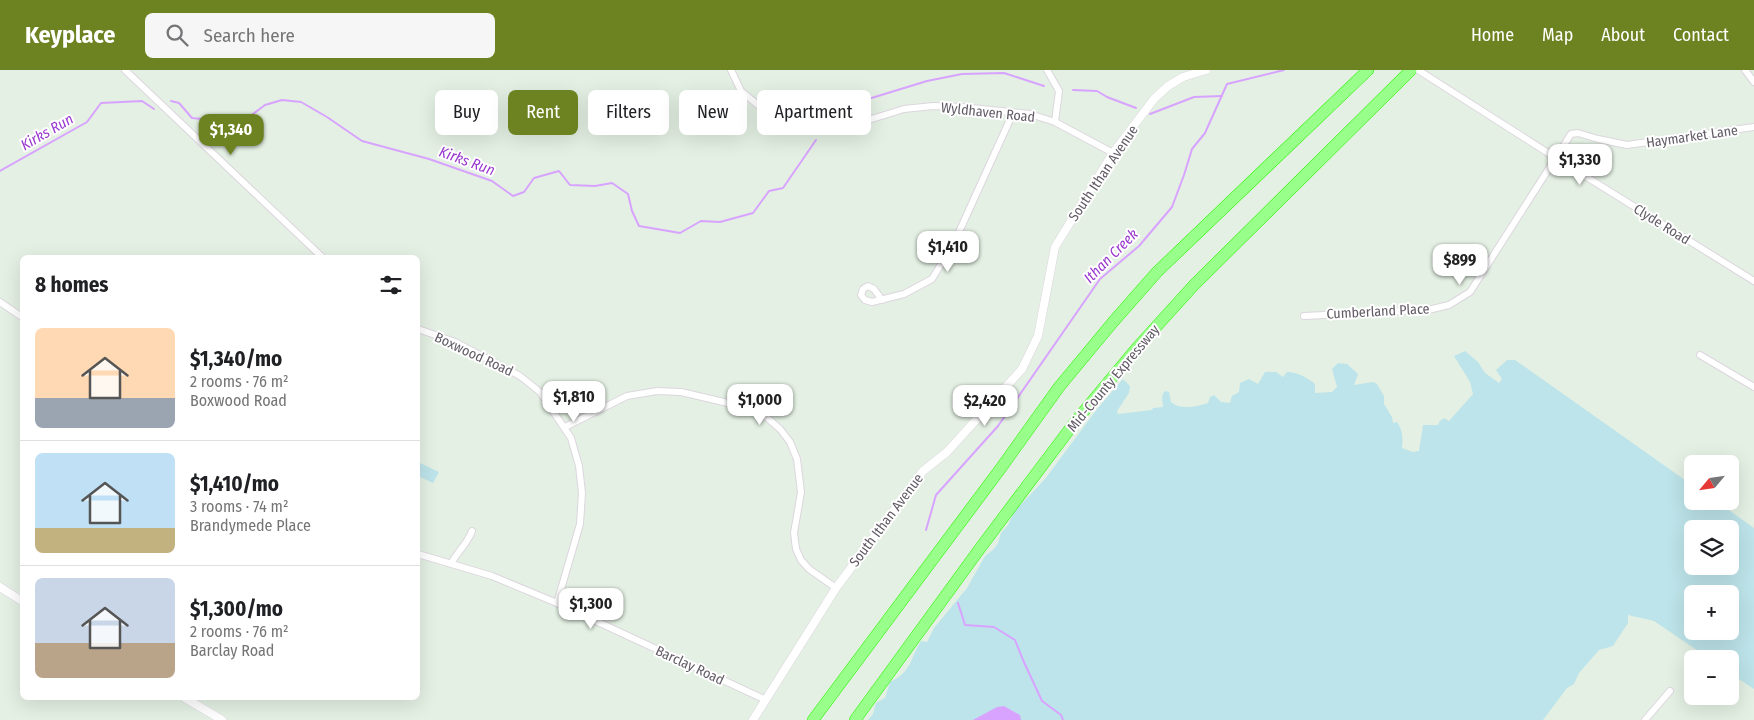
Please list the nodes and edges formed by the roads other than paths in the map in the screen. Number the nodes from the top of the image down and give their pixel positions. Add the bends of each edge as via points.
1 (125, 70) edge
2 (731, 70) edge
3 (1047, 70) edge
4 (1206, 70) edge
5 (1368, 70) edge
6 (1418, 70) edge
7 (1745, 70) edge
8 (1409, 73) edge
9 (1754, 82) edge
10 (1013, 113) junction
11 (1056, 122) junction
12 (1754, 127) edge
13 (1113, 153) junction
14 (1556, 158) junction
15 (320, 255) edge
16 (1754, 281) edge
17 (882, 300) dead end
18 (0, 302) edge
19 (1304, 316) dead end
20 (20, 317) edge
21 (420, 330) edge
22 (1700, 355) dead end
23 (1754, 387) edge
24 (565, 427) junction
25 (472, 531) dead end
26 (420, 555) edge
27 (451, 564) junction
28 (0, 587) edge
29 (836, 588) junction
30 (20, 600) edge
31 (557, 603) junction
32 (1670, 691) dead end
33 (188, 700) edge
34 (766, 700) junction
35 (222, 720) edge
36 (753, 720) edge
37 (813, 720) edge
38 (855, 720) edge
39 (1646, 720) edge

1 - 15 street
2 - 10 street, Wyldhaven Road via 741,92 771,116 811,128 849,126 904,109 933,106
3 - 11 street via 1059,91
4 - 13 street, South Ithan Avenue via 1168,86 1154,99
5 - 37 highway via 1157,272 1113,322 1059,387
6 - 14 street, Clyde Road
7 - 9 street
8 - 38 highway, Mid-County Expressway via 1200,278 1135,350 1075,422
10 - 11 street, Wyldhaven Road via 1030,114
10 - 17 street via 954,243 932,279 904,294
11 - 13 street, Wyldhaven Road
12 - 14 street, Haymarket Lane via 1627,145 1598,140 1578,132 1571,134
13 - 29 street, South Ithan Avenue via 1054,247 1038,336 1022,369 947,452 923,470
14 - 16 street, Clyde Road
14 - 19 street, Cumberland Place via 1470,292 1449,305 1428,310
18 - 20 street
21 - 24 street, Boxwood Road via 455,342 520,376 540,392
22 - 23 street
24 - 29 street via 627,396 657,391 681,392 745,407 765,416 790,442 797,459 801,492 794,533 796,549 809,570
24 - 31 street, Boxwood Road via 579,466 582,493 580,524
25 - 27 street
26 - 27 street, Barclay Road
27 - 31 street, Barclay Road via 492,576
28 - 30 street
29 - 34 street, South Ithan Avenue
31 - 34 street, Barclay Road
32 - 39 street
33 - 35 street
34 - 36 street, South Ithan Avenue

